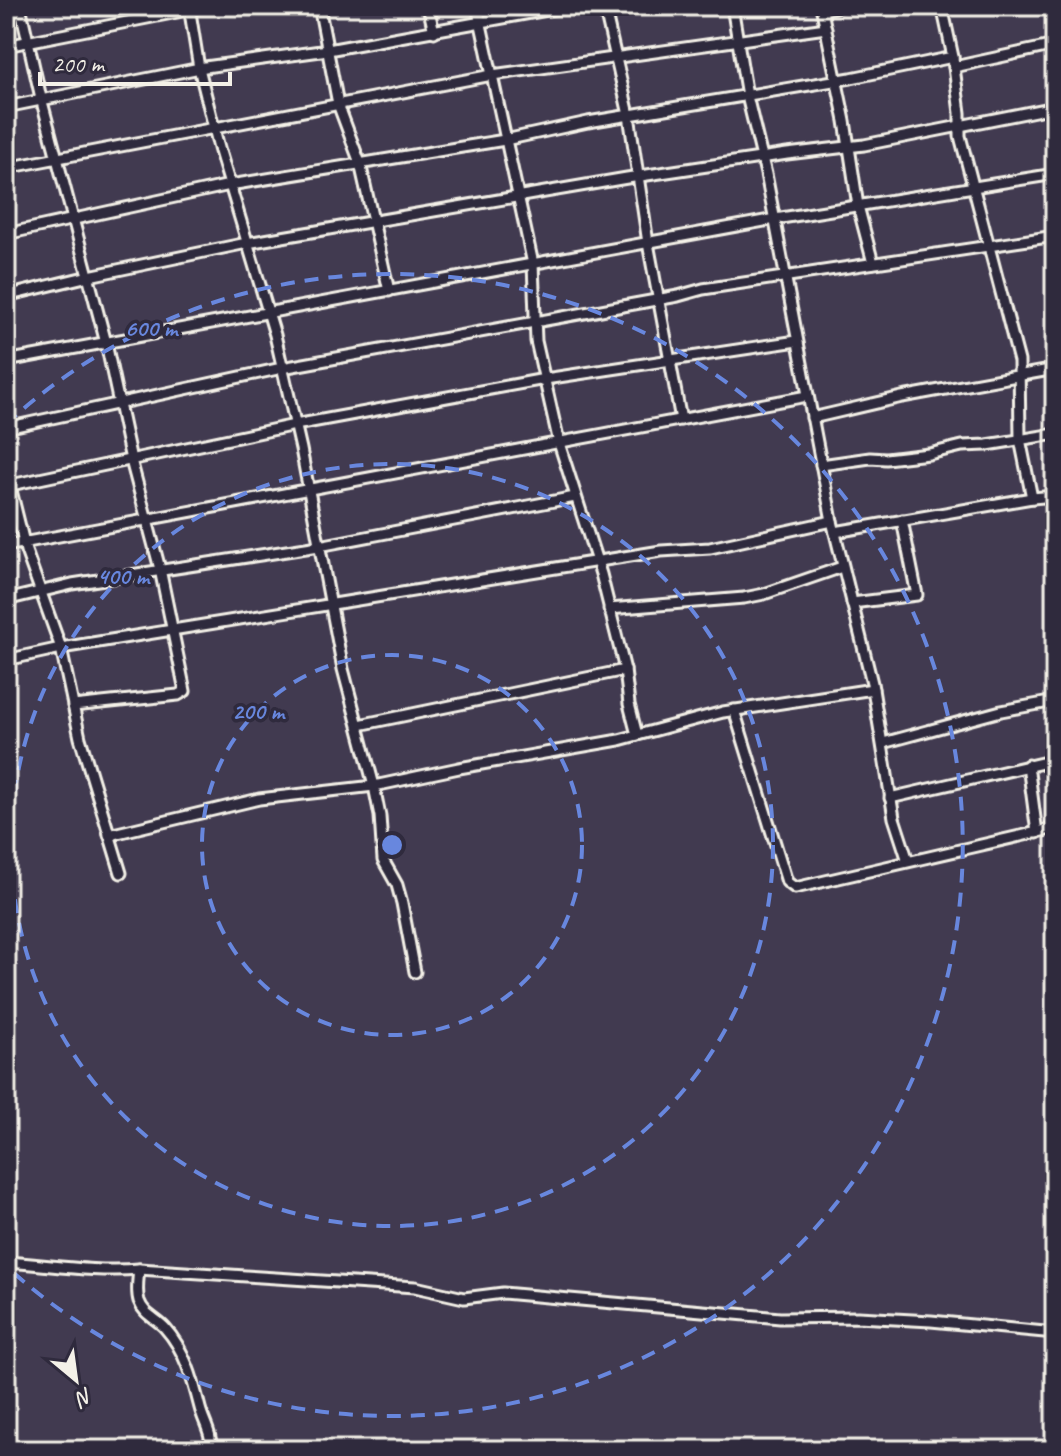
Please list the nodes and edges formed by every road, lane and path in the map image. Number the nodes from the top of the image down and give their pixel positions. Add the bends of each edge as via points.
1 (20, 6) edge
2 (208, 6) edge
3 (319, 6) edge
4 (428, 6) edge
5 (477, 6) edge
6 (569, 6) edge
7 (604, 6) edge
8 (732, 6) edge
9 (843, 6) edge
10 (942, 6) edge
11 (189, 8) edge
12 (821, 8) edge
13 (481, 23) junction
14 (826, 28) junction
15 (434, 32) junction
16 (739, 39) junction
17 (28, 41) junction
18 (1055, 45) edge
19 (6, 46) edge
20 (328, 50) junction
21 (617, 57) junction
22 (954, 62) junction
23 (199, 68) junction
24 (492, 75) junction
25 (836, 81) junction
26 (747, 96) junction
27 (41, 98) junction
28 (338, 104) junction
29 (6, 107) edge
30 (1055, 107) edge
31 (629, 115) junction
32 (960, 127) junction
33 (214, 128) junction
34 (505, 140) junction
35 (850, 147) junction
36 (57, 157) junction
37 (761, 157) junction
38 (360, 163) junction
39 (6, 168) edge
40 (1055, 174) edge
41 (639, 176) junction
42 (230, 185) junction
43 (974, 187) junction
44 (518, 198) junction
45 (858, 206) junction
46 (775, 219) junction
47 (74, 220) junction
48 (374, 222) junction
49 (6, 234) edge
50 (1055, 236) edge
51 (247, 243) junction
52 (648, 243) junction
53 (990, 247) junction
54 (873, 263) junction
55 (533, 264) junction
56 (785, 275) junction
57 (89, 276) junction
58 (389, 291) junction
59 (6, 296) edge
60 (661, 299) junction
61 (269, 313) junction
62 (535, 322) junction
63 (797, 341) junction
64 (106, 343) junction
65 (670, 359) junction
66 (6, 361) edge
67 (282, 368) junction
68 (1055, 369) edge
69 (1020, 376) junction
70 (545, 379) junction
71 (807, 396) junction
72 (118, 404) junction
73 (812, 418) junction
74 (681, 420) junction
75 (295, 425) junction
76 (6, 428) edge
77 (1055, 434) edge
78 (1020, 439) junction
79 (559, 443) junction
80 (131, 460) junction
81 (821, 465) junction
82 (6, 470) edge
83 (8, 486) edge
84 (308, 490) junction
85 (1055, 496) edge
86 (575, 497) junction
87 (1032, 498) junction
88 (147, 520) junction
89 (902, 520) junction
90 (832, 521) junction
91 (835, 532) junction
92 (24, 543) junction
93 (6, 546) edge
94 (319, 546) junction
95 (598, 563) junction
96 (842, 567) junction
97 (160, 569) junction
98 (40, 592) junction
99 (6, 600) edge
100 (852, 603) junction
101 (330, 606) junction
102 (609, 609) junction
103 (172, 631) junction
104 (61, 648) junction
105 (6, 660) edge
106 (625, 670) junction
107 (873, 689) junction
108 (1055, 701) edge
109 (73, 706) junction
110 (734, 710) junction
111 (359, 725) junction
112 (637, 735) junction
113 (883, 743) junction
114 (1055, 760) edge
115 (1028, 765) junction
116 (374, 786) junction
117 (890, 798) junction
118 (1055, 828) edge
119 (1037, 833) junction
120 (109, 835) junction
121 (908, 861) junction
122 (121, 873) dead end
123 (415, 972) dead end
124 (6, 1262) edge
125 (139, 1269) junction
126 (1055, 1333) edge
127 (211, 1450) edge

1 - 17 street
2 - 11 street
3 - 20 street
4 - 15 street
5 - 13 street
6 - 13 street
7 - 21 street
8 - 16 street
9 - 12 street
10 - 22 street
11 - 17 street
11 - 23 street
12 - 14 street
13 - 15 street
13 - 24 street
14 - 16 street
14 - 25 street
15 - 20 street
16 - 21 street
16 - 26 street
17 - 19 street
17 - 27 street
18 - 22 street
20 - 23 street
20 - 28 street
21 - 24 street
21 - 31 street
22 - 25 street
22 - 32 street
23 - 27 street
23 - 33 street
24 - 28 street
24 - 34 street
25 - 26 street
25 - 35 street
26 - 31 street
26 - 37 street
27 - 29 street
27 - 36 street
28 - 33 street
28 - 38 street
30 - 32 street
31 - 34 street
31 - 41 street
32 - 35 street
32 - 43 street
33 - 36 street
33 - 42 street
34 - 38 street
34 - 44 street
35 - 37 street
35 - 45 street
36 - 39 street
36 - 47 street
37 - 41 street
37 - 46 street
38 - 42 street
38 - 48 street
40 - 43 street
41 - 44 street
41 - 52 street
42 - 47 street
42 - 51 street
43 - 45 street
43 - 53 street
44 - 48 street
44 - 55 street
45 - 46 street
45 - 54 street
46 - 52 street
46 - 56 street
47 - 49 street
47 - 57 street
48 - 51 street
48 - 58 street
50 - 53 street
51 - 57 street
51 - 61 street
52 - 55 street
52 - 60 street
53 - 54 street
53 - 69 street
54 - 56 street
55 - 58 street
55 - 62 street
56 - 60 street
56 - 63 street
57 - 59 street
57 - 64 street
58 - 61 street
60 - 62 street
60 - 65 street
61 - 64 street
61 - 67 street
62 - 67 street
62 - 70 street
63 - 65 street
63 - 71 street
64 - 66 street
64 - 72 street
65 - 70 street
65 - 74 street
67 - 72 street
67 - 75 street
68 - 69 street
69 - 73 street
69 - 78 street
70 - 75 street
70 - 79 street
71 - 73 street
71 - 74 street
72 - 76 street
72 - 80 street
73 - 81 street
74 - 79 street
75 - 80 street
75 - 84 street
77 - 78 street
78 - 81 street
78 - 87 street
79 - 84 street
79 - 86 street
80 - 83 street
80 - 88 street
81 - 90 street
82 - 83 street
83 - 92 street
84 - 88 street
84 - 94 street
85 - 87 street
86 - 94 street
86 - 95 street
87 - 89 street
88 - 92 street
88 - 97 street
89 - 91 street
89 - 100 street via 917,595
90 - 91 street
90 - 95 street via 710,548
91 - 96 street
92 - 93 street
92 - 98 street
94 - 97 street
94 - 101 street
95 - 101 street
95 - 102 street
96 - 100 street
96 - 102 street via 754,596
97 - 98 street
97 - 103 street
98 - 99 street
98 - 104 street
100 - 107 street
101 - 103 street
101 - 111 street
102 - 106 street
103 - 104 street
103 - 109 street via 183,694
104 - 105 street
104 - 109 street
106 - 111 street
106 - 112 street
107 - 110 street
107 - 113 street
108 - 113 street
109 - 120 street
110 - 112 street
110 - 121 street via 791,886
111 - 116 street
112 - 116 street
113 - 117 street
114 - 115 street
115 - 117 street
115 - 119 street
116 - 120 street via 259,799
116 - 123 street via 383,860 397,885
117 - 121 street
118 - 119 street
119 - 121 street
120 - 122 street
124 - 125 street via 103,1272
125 - 126 street via 415,1287 464,1298 503,1293 780,1318 858,1317
125 - 127 street via 140,1303 164,1327 190,1371 210,1430

